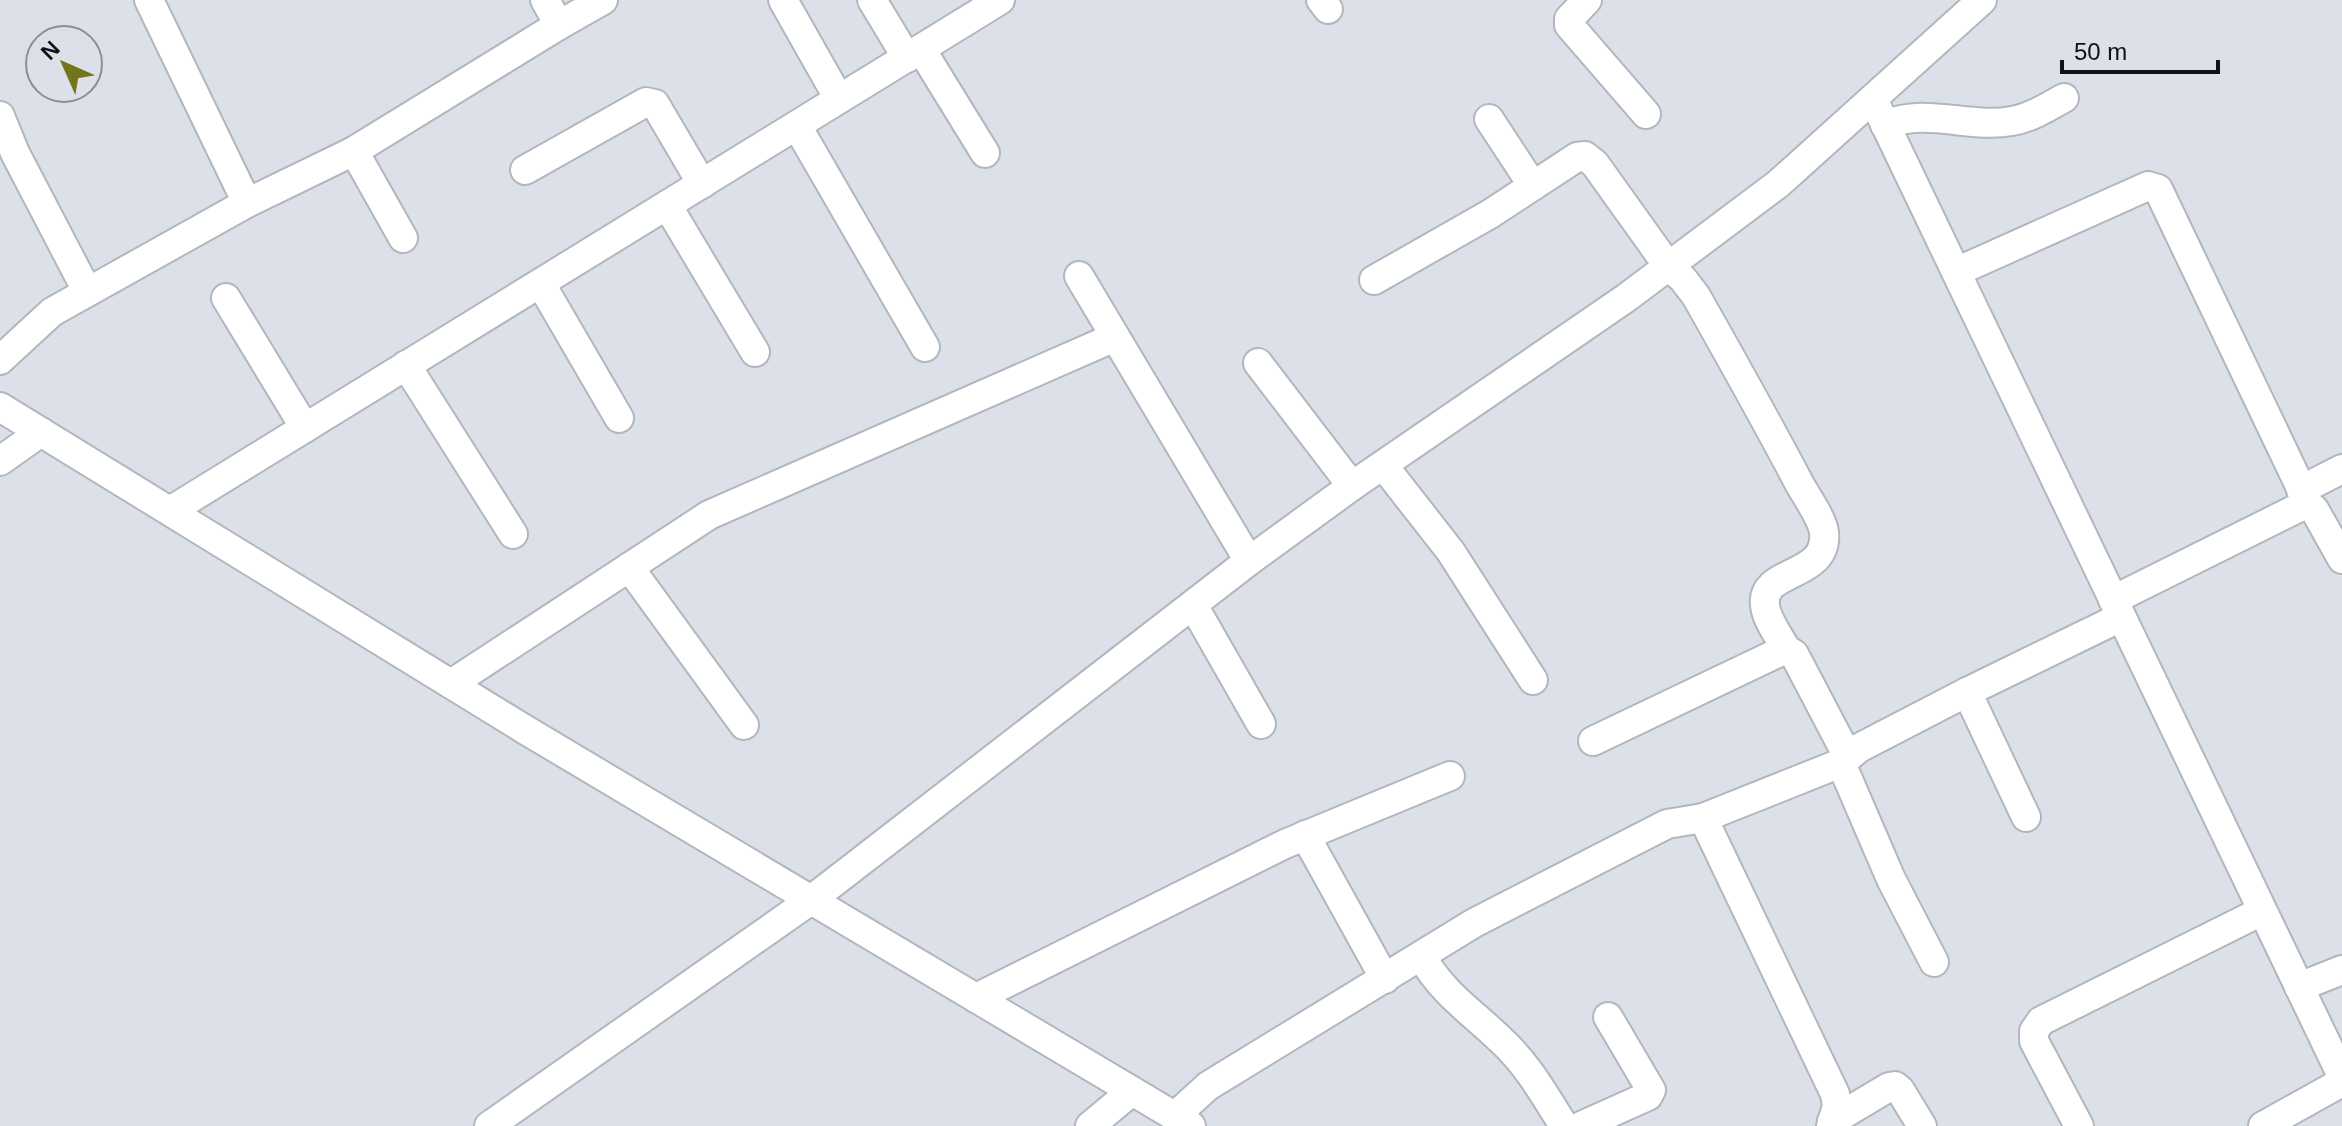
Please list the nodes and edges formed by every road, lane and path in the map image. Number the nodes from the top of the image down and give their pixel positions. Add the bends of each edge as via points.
1 (149, 0) edge
2 (545, 0) edge
3 (603, 0) edge
4 (783, 0) edge
5 (872, 0) edge
6 (1587, 0) edge
7 (1982, 0) edge
8 (984, 4) edge
9 (559, 25) junction
10 (914, 54) junction
11 (2064, 98) dead end
12 (839, 99) junction
13 (1879, 112) junction
14 (1646, 114) dead end
15 (0, 116) edge
16 (1489, 119) dead end
17 (797, 126) junction
18 (354, 151) junction
19 (985, 153) dead end
20 (525, 170) dead end
21 (702, 184) junction
22 (1533, 186) junction
23 (247, 203) junction
24 (667, 205) junction
25 (403, 238) dead end
26 (1668, 266) junction
27 (1956, 272) junction
28 (1079, 276) dead end
29 (1374, 280) dead end
30 (541, 284) junction
31 (87, 291) junction
32 (226, 298) dead end
33 (1115, 337) junction
34 (925, 347) dead end
35 (755, 352) dead end
36 (0, 360) edge
37 (1258, 363) dead end
38 (406, 365) junction
39 (0, 407) edge
40 (619, 418) dead end
41 (305, 428) junction
42 (41, 432) junction
43 (0, 461) edge
44 (1383, 465) junction
45 (2342, 469) edge
46 (1352, 486) junction
47 (2305, 498) junction
48 (170, 511) junction
49 (513, 534) dead end
50 (2342, 559) edge
51 (1249, 561) junction
52 (629, 567) junction
53 (1193, 605) junction
54 (2117, 608) junction
55 (1786, 649) junction
56 (1533, 680) dead end
57 (451, 684) junction
58 (1967, 692) junction
59 (1261, 724) dead end
60 (744, 725) dead end
61 (1593, 741) dead end
62 (1845, 760) junction
63 (1450, 776) dead end
64 (2026, 817) dead end
65 (1703, 818) junction
66 (1305, 835) junction
67 (811, 900) junction
68 (2262, 911) junction
69 (1421, 956) junction
70 (1934, 962) dead end
71 (2342, 970) edge
72 (1385, 979) junction
73 (2299, 987) junction
74 (976, 998) junction
75 (1608, 1017) dead end
76 (2342, 1076) edge
77 (2342, 1082) edge
78 (1132, 1091) junction
79 (1184, 1123) edge
80 (1831, 1124) edge
81 (489, 1126) edge
82 (1090, 1126) edge
83 (1564, 1126) edge
84 (1581, 1126) edge
85 (1922, 1126) edge
86 (2079, 1126) edge
87 (2263, 1126) edge

1 - 23 street
2 - 9 street
3 - 9 street
4 - 12 street
5 - 10 street
6 - 14 street via 1569,25
7 - 13 street
8 - 10 street
9 - 18 street
10 - 12 street
10 - 19 street
11 - 13 street via 2028,117 1997,123
12 - 17 street
13 - 26 street
13 - 27 street
15 - 31 street
16 - 22 street
17 - 21 street
17 - 34 street
18 - 23 street
18 - 25 street
20 - 21 street via 650,102
21 - 24 street
22 - 26 street via 1585,156
22 - 29 street
23 - 31 street
24 - 30 street
24 - 35 street
26 - 44 street
26 - 55 street via 1696,296 1824,529 1823,549 1814,563 1778,581 1765,596 1765,608
27 - 47 street via 2154,186
27 - 54 street
28 - 33 street
30 - 38 street
30 - 40 street
31 - 36 street via 52,312
32 - 41 street
33 - 51 street
33 - 52 street via 709,515
37 - 46 street
38 - 41 street
38 - 49 street
39 - 42 street
41 - 48 street
42 - 43 street
42 - 48 street
44 - 46 street
44 - 56 street via 1451,552
45 - 47 street
46 - 51 street
47 - 50 street
47 - 54 street via 2304,505
48 - 57 street
51 - 53 street
52 - 57 street
52 - 60 street
53 - 59 street
53 - 67 street
54 - 58 street
54 - 68 street
55 - 61 street
55 - 62 street via 1794,654
57 - 67 street
58 - 62 street
58 - 64 street
62 - 65 street
62 - 70 street via 1891,879
63 - 66 street
65 - 69 street via 1667,824 1474,923
65 - 80 street via 1835,1094
66 - 72 street
66 - 74 street
67 - 74 street
67 - 81 street
68 - 73 street
68 - 86 street via 2041,1021 2034,1041
69 - 72 street
69 - 83 street via 1434,978 1521,1062
71 - 73 street
72 - 79 street via 1208,1086
73 - 76 street
74 - 78 street
75 - 84 street via 1651,1090
77 - 87 street
78 - 79 street
78 - 82 street
80 - 85 street via 1895,1086

